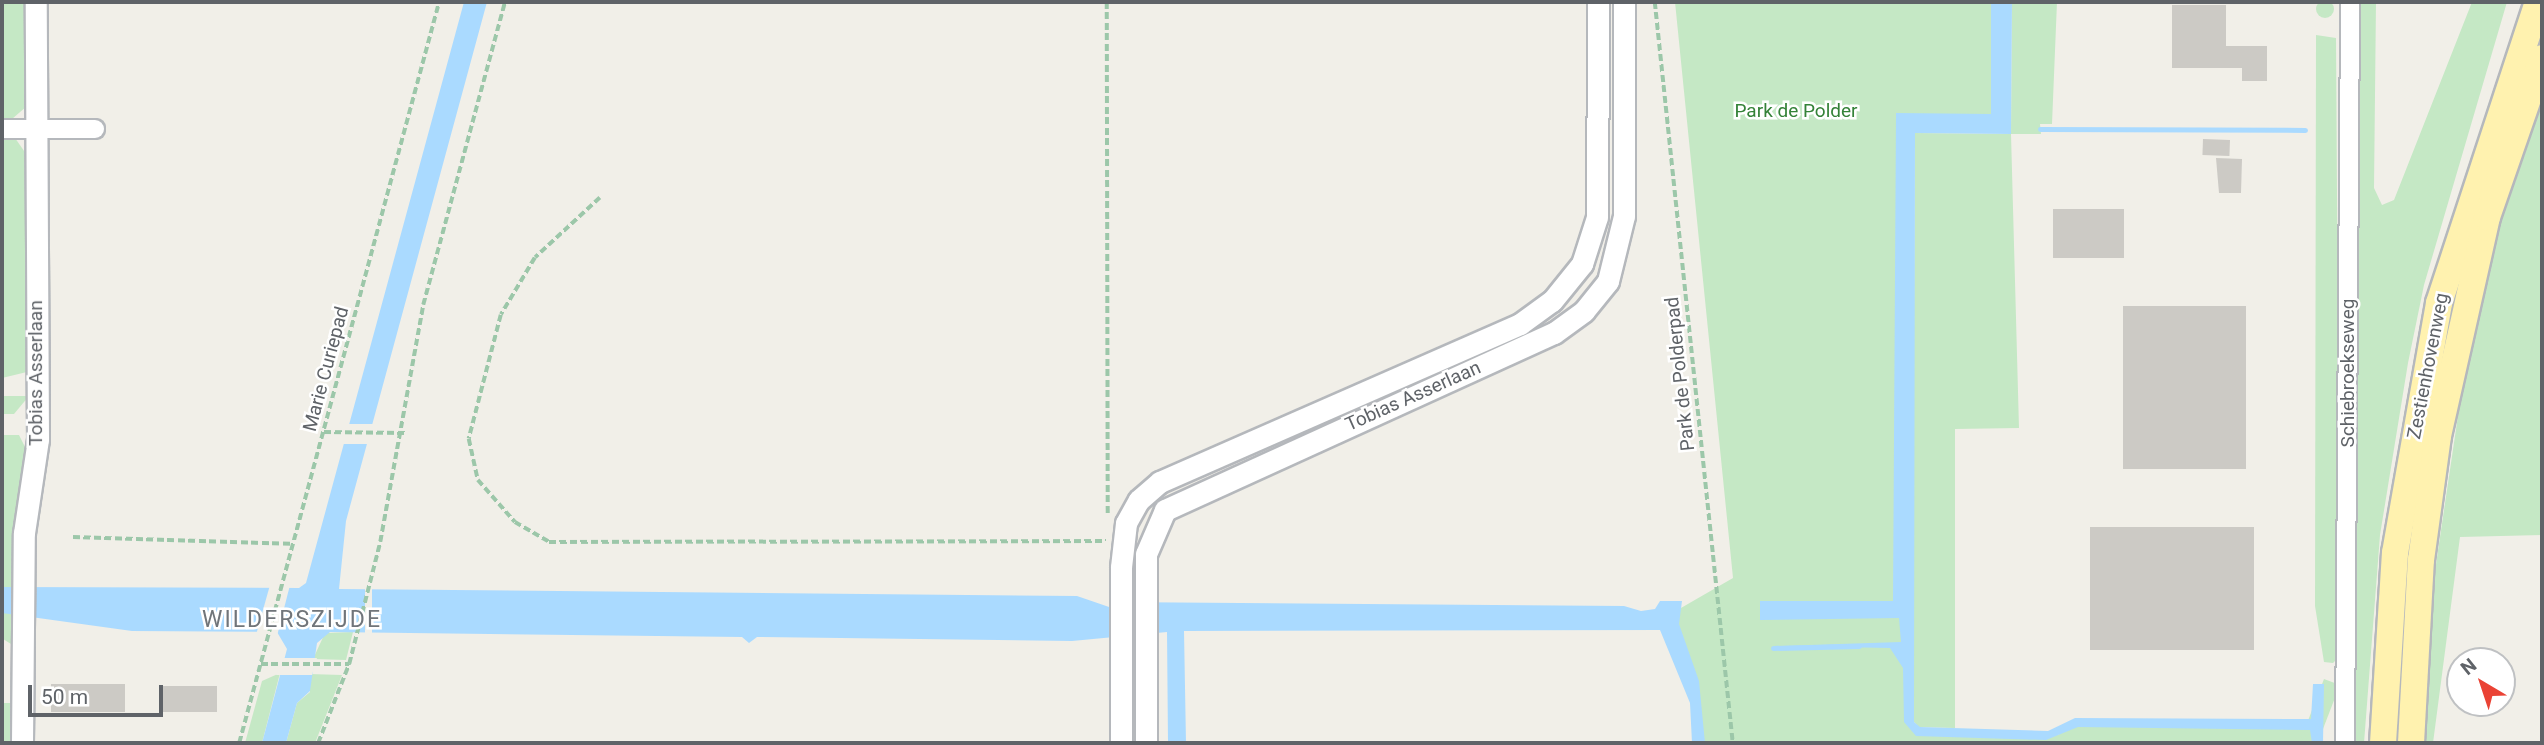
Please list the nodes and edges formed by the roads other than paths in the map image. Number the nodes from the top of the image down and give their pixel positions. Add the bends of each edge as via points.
1 (36, 2) edge
2 (1598, 2) edge
3 (1624, 2) edge
4 (2350, 2) edge
5 (2521, 2) edge
6 (2538, 2) edge
7 (2542, 58) edge
8 (2, 129) edge
9 (36, 129) junction
10 (95, 129) dead end
11 (2477, 176) junction
12 (22, 743) edge
13 (1121, 743) edge
14 (1146, 743) edge
15 (2345, 743) edge
16 (2383, 743) edge
17 (2411, 743) edge

1 - 9 street, Tobias Asserlaan
2 - 13 street, Tobias Asserlaan via 1597,217 1573,278 1520,324 1160,482 1139,500 1126,523 1120,589
3 - 14 street, Tobias Asserlaan via 1624,216 1616,262 1597,296 1554,333 1175,503 1150,534
4 - 15 street, Schiebroekseweg
5 - 11 main road
6 - 11 main road, Zestienhovenweg
7 - 17 main road, Zestienhovenweg via 2487,217 2438,436 2421,560
8 - 9 street
9 - 10 street
9 - 12 street, Tobias Asserlaan via 38,439 23,576
11 - 16 main road, Zestienhovenweg via 2439,303 2415,429 2395,553

